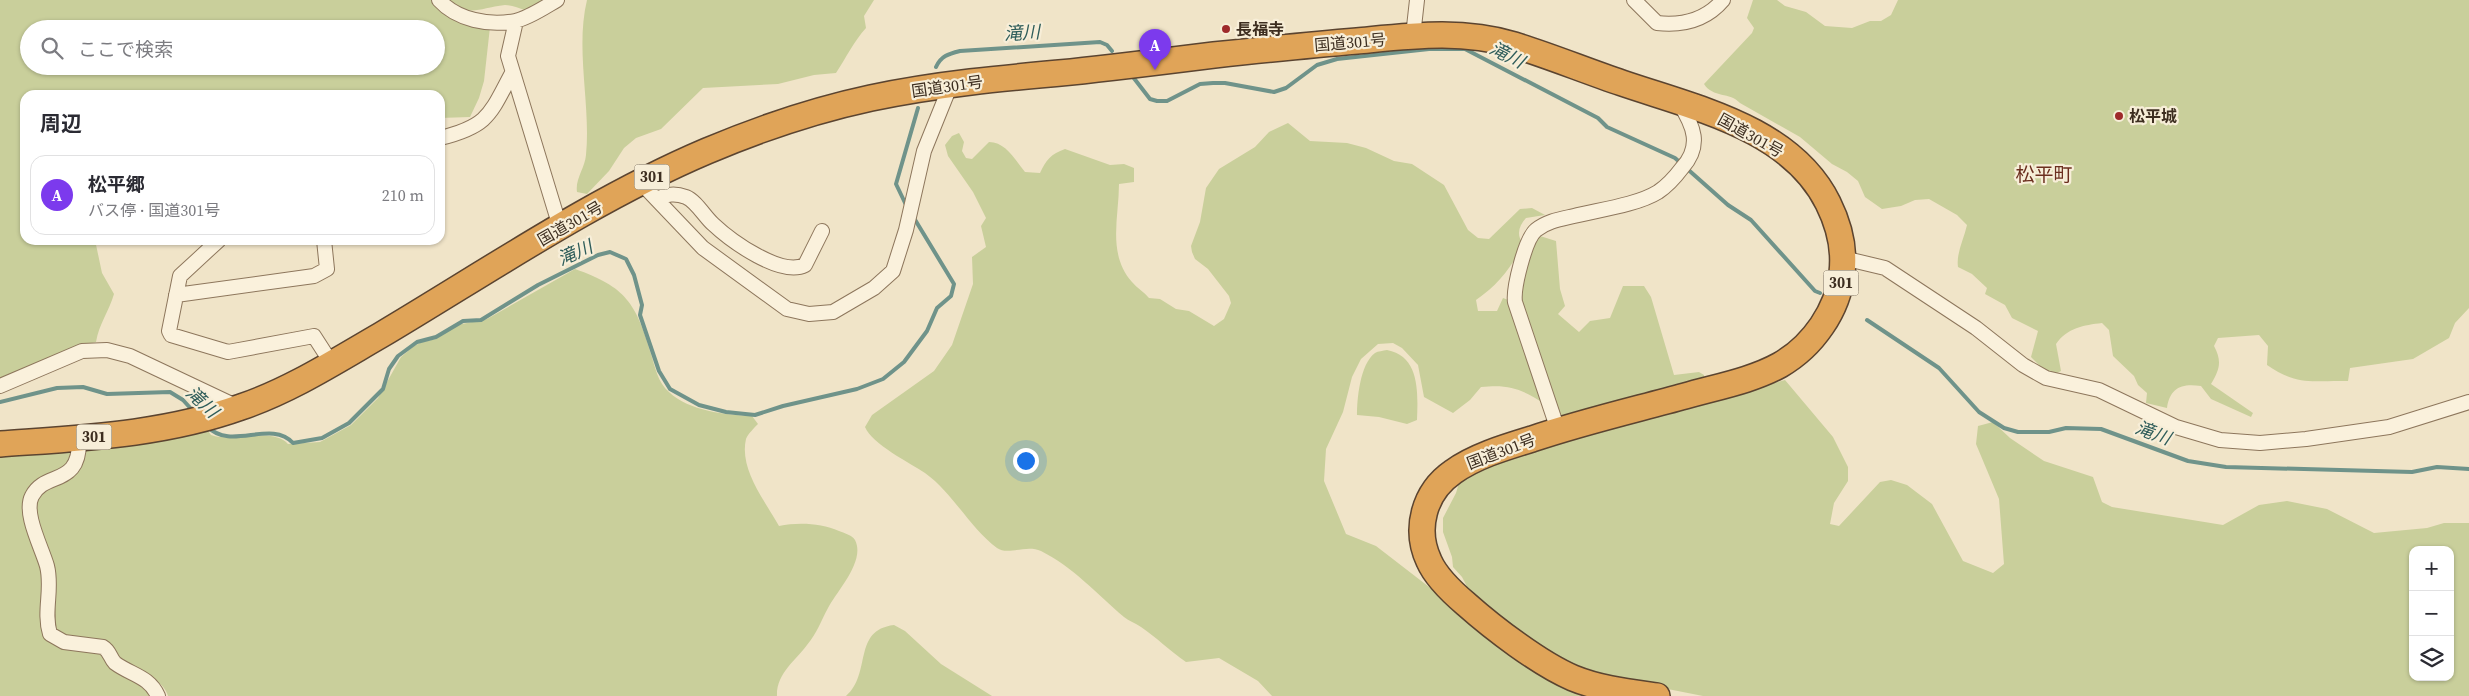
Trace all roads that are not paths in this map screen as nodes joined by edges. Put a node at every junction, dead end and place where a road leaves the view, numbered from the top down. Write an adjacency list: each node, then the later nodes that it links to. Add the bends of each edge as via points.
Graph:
1 (439, 0): 6 (street, via 469,18)
2 (557, 0): 6 (street)
3 (1417, 0): 7 (street)
4 (1634, 0): 5 (street, via 1657,23 1680,24 1704,17)
5 (1723, 0)
6 (516, 21): 8 (street, via 508,56)
7 (1413, 36): 9 (highway, 国道301号 / 301); 10 (highway, 国道301号 / 301, via 1448,34 1490,39)
8 (512, 73): 11 (street, via 484,121); 13 (street)
9 (951, 84): 12 (highway, 国道301号 / 301, via 866,99 716,147); 12 (street, via 924,151 893,271 874,288 833,312 809,314 787,309 703,248)
10 (1678, 101): 17 (highway, 国道301号 / 301, via 1717,115 1769,141 1811,176 1823,192 1836,220); 23 (street, via 1690,121 1694,135 1693,153 1658,192 1546,224 1532,234 1522,255 1514,297)
11 (445, 137)
12 (649, 191): 13 (highway, 国道301号 / 301); 14 (street, via 688,198 714,225 753,253 792,268 805,265)
13 (560, 227): 19 (highway, 国道301号 / 301)
14 (822, 231)
15 (214, 245): 18 (street, via 180,276)
16 (325, 245): 18 (street, via 327,269 314,276)
17 (1843, 258): 21 (street, via 1885,268 2046,378 2099,390 2176,426 2220,440 2269,442 2370,429); 23 (highway, 国道301号 / 301, via 1840,284 1823,324 1808,343 1779,365 1739,381)
18 (176, 295): 19 (street, via 170,335 228,352 314,336)
19 (332, 364): 22 (highway, 国道301号 / 301)
20 (0, 386): 22 (street, via 82,351 107,350 130,356)
21 (2469, 402)
22 (240, 408): 24 (highway, 国道301号 / 301, via 188,423 128,434)
23 (1558, 430): 27 (highway, 国道301号 / 301, via 1508,446 1447,476 1430,496 1422,526 1428,559 1437,574 1467,605 1556,670 1597,686)
24 (79, 438): 25 (highway, 国道301号 / 301); 26 (street, via 80,454 74,466 33,494 30,504 50,580 46,615 50,634 64,642 104,647 115,662 152,684)
25 (0, 444)
26 (158, 696)
27 (1657, 696)

